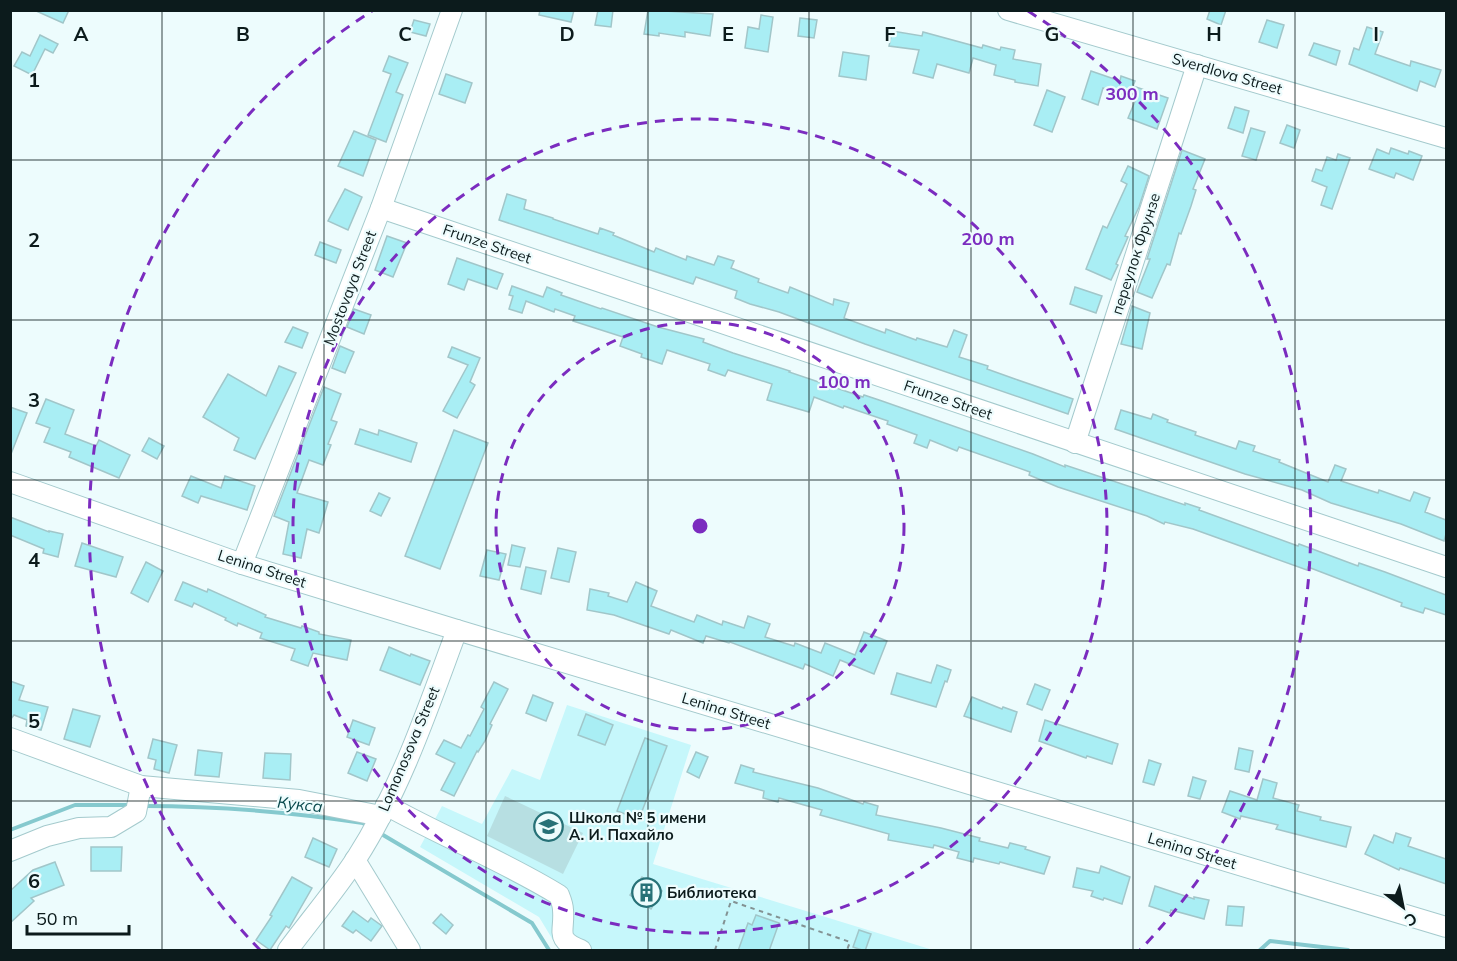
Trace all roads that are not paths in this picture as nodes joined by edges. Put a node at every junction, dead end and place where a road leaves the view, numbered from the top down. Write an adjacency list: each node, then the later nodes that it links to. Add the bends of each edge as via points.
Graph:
1 (452, 10): 5 (street, Mostovaya Street)
2 (1008, 10): 3 (street, Sverdlova Street)
3 (1197, 65): 4 (street, Sverdlova Street); 6 (street, переулок Фрунзе)
4 (1446, 138)
5 (381, 208): 6 (street, Frunze Street); 8 (street, Mostovaya Street)
6 (1075, 443): 9 (street, Frunze Street)
7 (10, 482): 8 (street, Lenina Street)
8 (242, 564): 10 (street, Lenina Street)
9 (1446, 567)
10 (457, 630): 13 (street, Lomonosova Street, via 402,773); 16 (street, Lenina Street)
11 (10, 738): 12 (street)
12 (138, 799): 13 (street, via 299,800); 14 (street, via 111,827 79,828)
13 (378, 820): 15 (street, Lomonosova Street); 19 (street, via 429,830 559,895 564,910 561,932 567,944)
14 (10, 851)
15 (355, 860): 17 (street, Lomonosova Street); 18 (street)
16 (1446, 927)
17 (288, 951)
18 (410, 951)
19 (581, 951)

